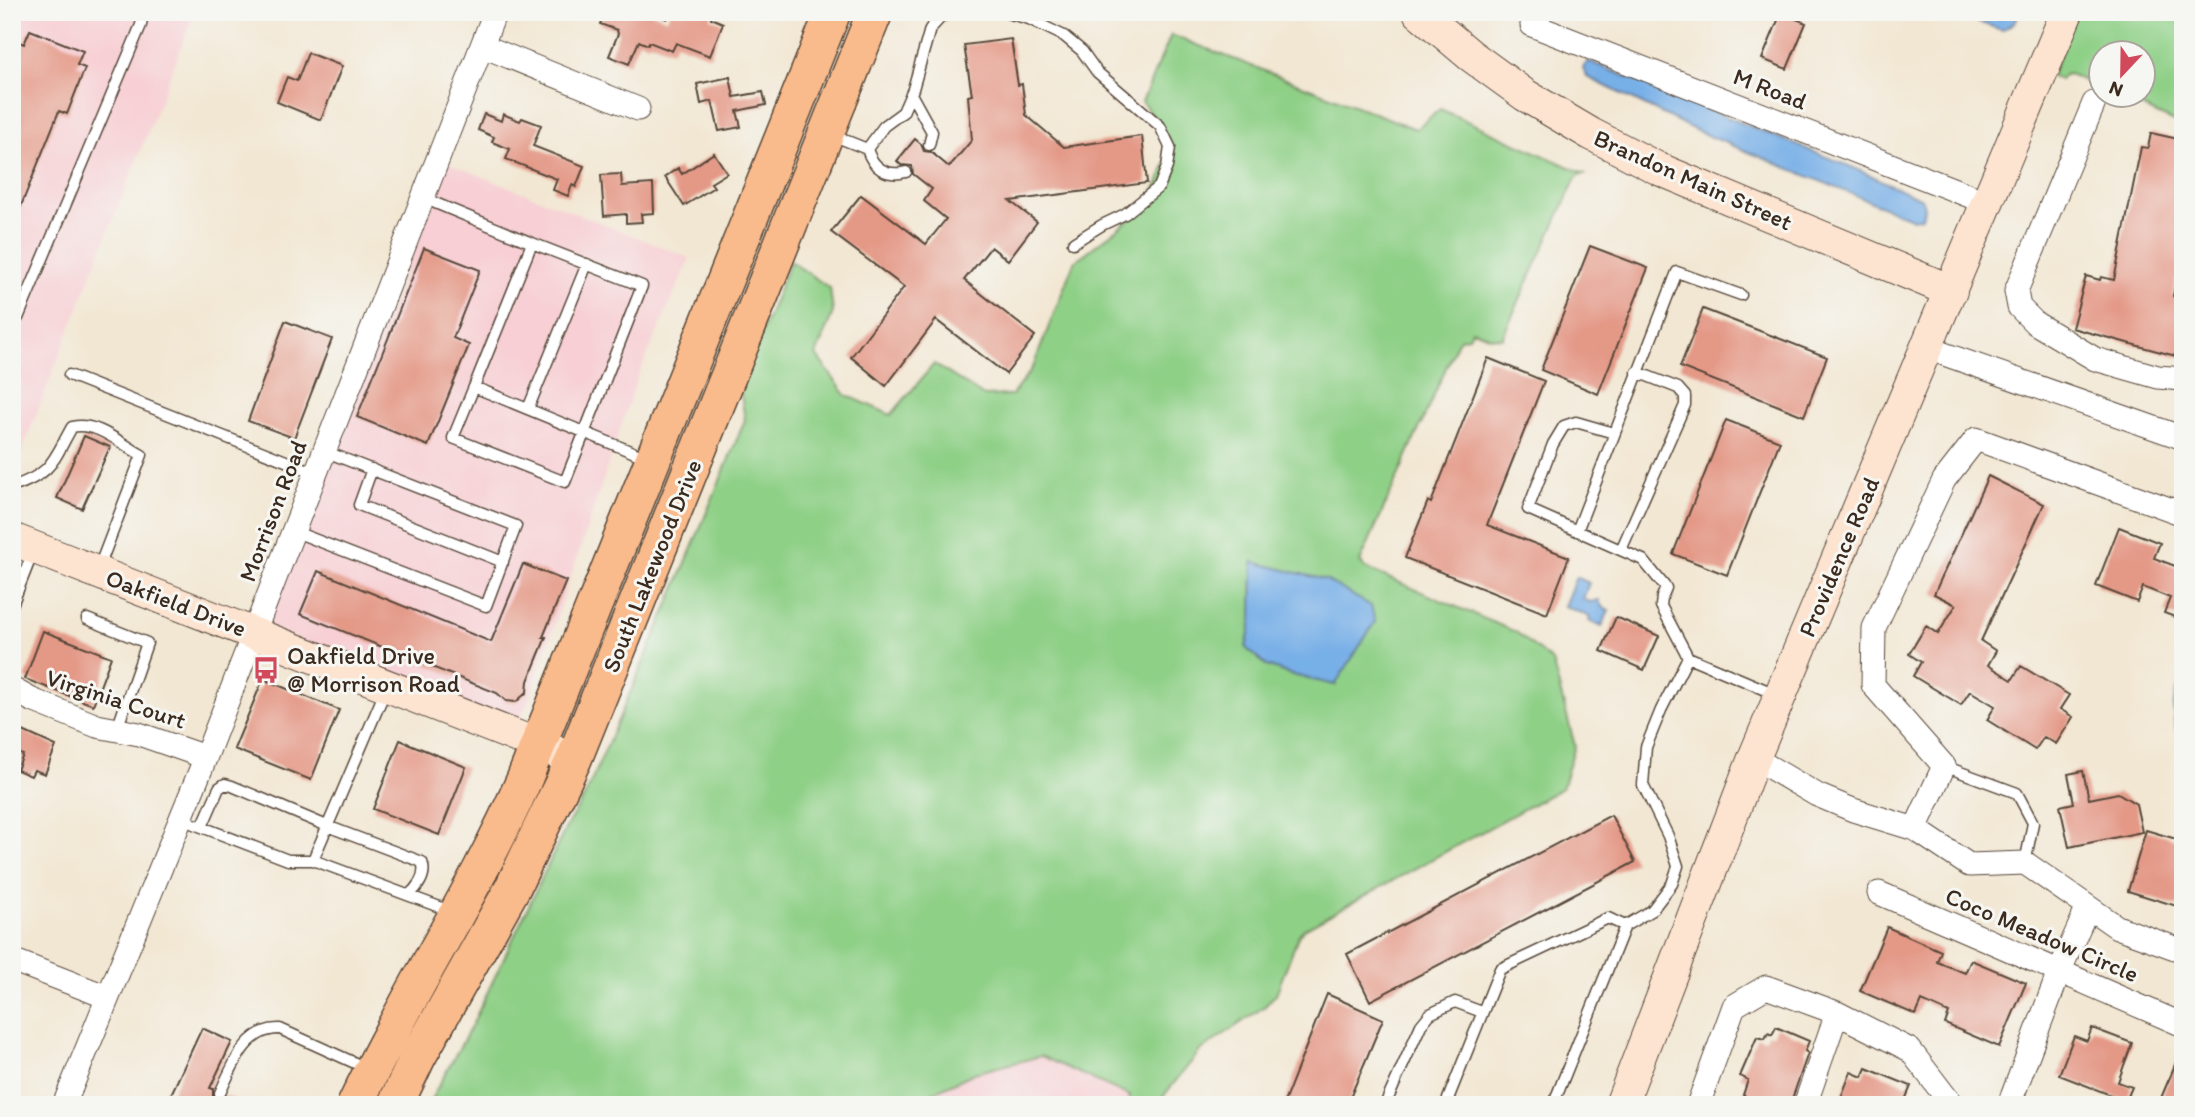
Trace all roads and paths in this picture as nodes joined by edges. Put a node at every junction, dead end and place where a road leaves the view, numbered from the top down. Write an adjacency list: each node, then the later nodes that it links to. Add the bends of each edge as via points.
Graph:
1 (143, 12): 25 (lane, via 18,318)
2 (495, 12): 10 (street, Morrison Road)
3 (833, 12): 36 (main road, South Lakewood Drive)
4 (875, 12): 14 (main road, South Lakewood Drive)
5 (957, 12): 11 (lane, via 942,16 930,29)
6 (1003, 12): 21 (lane, via 1064,36 1083,51 1097,72 1160,126 1170,147 1159,187 1125,214)
7 (1419, 12): 23 (street, Brandon Main Street, via 1470,55 1591,134 1659,169)
8 (2067, 12): 19 (street, Providence Road)
9 (1532, 25): 19 (street, M Road)
10 (483, 47): 13 (street); 18 (street, Morrison Road)
11 (911, 94): 15 (lane, via 932,132); 16 (lane, via 903,112 884,126)
12 (2092, 108): 29 (street, via 2016,291 2019,307 2035,323 2095,359 2158,377)
13 (638, 109)
14 (827, 133): 16 (lane); 58 (main road, South Lakewood Drive)
15 (929, 145)
16 (867, 149): 17 (lane, via 871,162 883,172)
17 (906, 172)
18 (423, 198): 20 (lane); 35 (street, Morrison Road)
19 (1988, 203): 23 (street, Providence Road)
20 (532, 243): 22 (lane); 30 (lane)
21 (1073, 243)
22 (587, 264): 31 (lane); 32 (lane, via 642,286)
23 (1951, 290): 26 (street, Providence Road)
24 (1741, 295): 27 (lane, via 1677,272)
25 (12, 321)
26 (1927, 348): 34 (street); 53 (street, Providence Road)
27 (1637, 372): 33 (lane); 44 (lane, via 1678,388 1685,405)
28 (69, 375): 38 (lane)
29 (2183, 379)
30 (474, 387): 31 (lane); 32 (lane, via 453,438 565,482)
31 (528, 409): 32 (lane)
32 (585, 432): 36 (lane)
33 (1614, 433): 42 (lane); 42 (lane, via 1576,422 1564,426 1528,509)
34 (2183, 438)
35 (324, 451): 37 (lane); 38 (street, Morrison Road)
36 (653, 460): 55 (main road, South Lakewood Drive)
37 (372, 469): 45 (lane, via 516,526); 45 (lane, via 359,505)
38 (316, 473): 41 (street, Morrison Road)
39 (12, 487): 46 (lane, via 47,471 72,427 82,425 107,433 142,454)
40 (2183, 514): 59 (street, via 1976,439 1944,480 1874,628 1873,685)
41 (293, 531): 45 (lane, via 486,606); 49 (street, Morrison Road)
42 (1577, 531): 44 (lane)
43 (23, 543): 46 (street, Oakfield Drive); 47 (lane)
44 (1621, 550): 50 (lane, via 1643,560 1665,588 1661,606)
45 (503, 562)
46 (97, 572): 49 (street, Oakfield Drive)
47 (12, 605)
48 (87, 619): 54 (lane, via 147,643)
49 (253, 633): 51 (street, Oakfield Drive); 56 (street, Morrison Road)
50 (1688, 657): 53 (lane); 69 (lane, via 1646,747 1643,785 1678,866 1672,884 1652,910)
51 (387, 686): 55 (street, Oakfield Drive); 61 (lane)
52 (12, 689): 54 (street, Virginia Court, via 97,726)
53 (1780, 696): 57 (street, Providence Road)
54 (117, 729): 56 (street, Virginia Court)
55 (539, 745): 58 (street, Oakfield Drive); 68 (main road, South Lakewood Drive, via 482,869)
56 (205, 757): 60 (street, Morrison Road)
57 (1754, 758): 62 (street, via 1817,795); 85 (street, Providence Road)
58 (574, 759): 81 (main road, South Lakewood Drive, via 512,889)
59 (1944, 766): 62 (street); 64 (lane, via 2017,793 2033,823)
60 (191, 823): 61 (lane, via 225,784); 63 (lane, via 288,860); 73 (street, Morrison Road)
61 (327, 826): 63 (lane); 66 (lane, via 422,862 422,878)
62 (1915, 830): 64 (street, via 1969,865)
63 (313, 860): 66 (lane)
64 (2025, 863): 67 (street)
65 (1879, 893): 72 (street, Coco Meadow Circle)
66 (409, 895): 68 (lane)
67 (2088, 907): 70 (street, via 2116,926); 72 (street)
68 (456, 913): 77 (main road, South Lakewood Drive)
69 (1625, 926): 74 (lane, via 1608,918 1500,969); 84 (lane)
70 (2183, 951)
71 (12, 960): 73 (street)
72 (2060, 970): 76 (street, Coco Meadow Circle); 89 (street)
73 (107, 997): 79 (street, Morrison Road)
74 (1482, 1012): 82 (lane, via 1455,1002 1430,1014 1415,1036); 83 (lane, via 1448,1099)
75 (1837, 1013): 86 (street, via 1766,987 1734,1006); 87 (street); 88 (street, via 1910,1051)
76 (2183, 1025)
77 (372, 1071): 78 (lane, via 280,1029 267,1029 256,1034 237,1058); 80 (main road, South Lakewood Drive)
78 (220, 1093)
79 (64, 1105)
80 (355, 1105)
81 (395, 1105)
82 (1385, 1105)
83 (1453, 1105)
84 (1553, 1105)
85 (1620, 1105)
86 (1698, 1105)
87 (1805, 1105)
88 (1952, 1105)
89 (2009, 1105)

